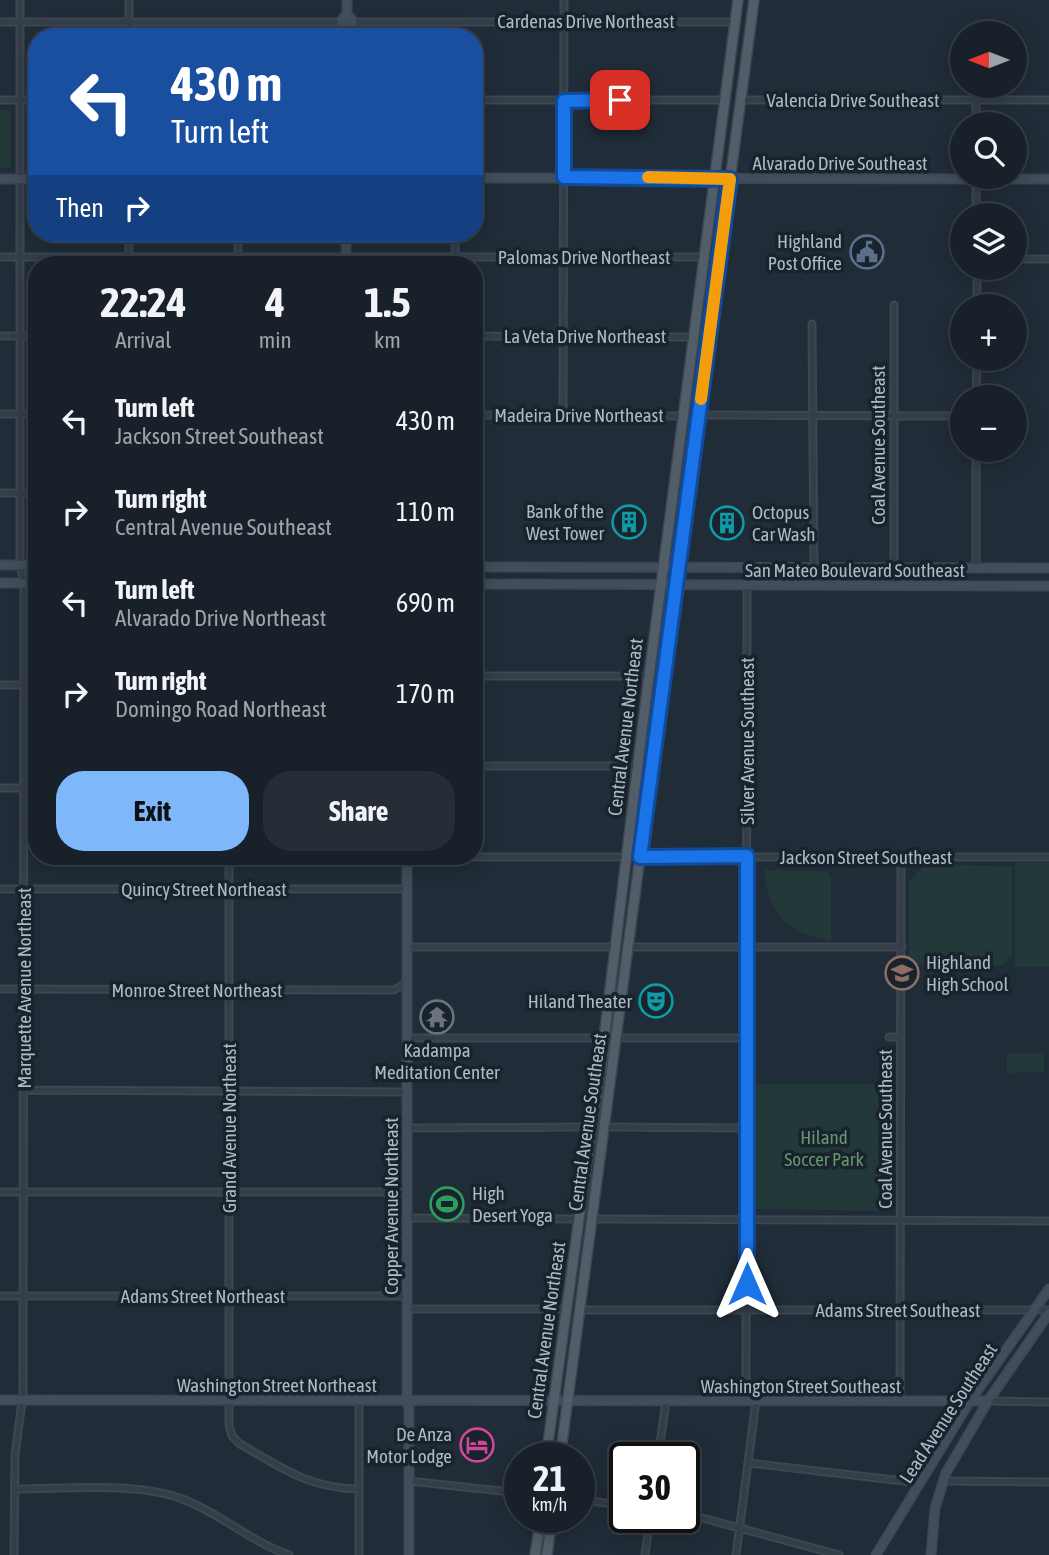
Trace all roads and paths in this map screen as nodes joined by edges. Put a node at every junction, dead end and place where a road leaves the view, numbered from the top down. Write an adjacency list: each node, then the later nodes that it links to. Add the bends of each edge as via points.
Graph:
1 (20, 0): 9 (street, Marquette Avenue Northeast)
2 (129, 0): 10 (street)
3 (347, 0): 12 (street)
4 (564, 0): 7 (street)
5 (738, 0): 11 (main road, Central Avenue Northeast)
6 (754, 0): 19 (main road, Central Avenue Southeast)
7 (564, 21): 11 (street, Cardenas Drive Northeast); 12 (street, Cardenas Drive Northeast); 21 (street)
8 (0, 22): 9 (street, Cardenas Drive Northeast)
9 (20, 22): 10 (street, Cardenas Drive Northeast); 15 (street, Marquette Avenue Northeast)
10 (129, 22): 12 (street, Cardenas Drive Northeast); 13 (street)
11 (736, 22): 18 (main road, Central Avenue Northeast)
12 (347, 25)
13 (129, 28)
14 (0, 100): 15 (street)
15 (20, 100): 16 (street); 29 (street, Marquette Avenue Northeast)
16 (28, 100)
17 (483, 100): 21 (street)
18 (725, 100): 21 (street); 26 (main road, Central Avenue Northeast)
19 (740, 100): 22 (street, Valencia Drive Southeast); 31 (main road, Central Avenue Southeast)
20 (1049, 100): 22 (street, Valencia Drive Southeast)
21 (564, 101): 24 (street)
22 (976, 101): 23 (street)
23 (976, 112)
24 (564, 177): 25 (street, Alvarado Drive Southeast); 26 (street, Alvarado Drive Southeast); 37 (street)
25 (483, 178)
26 (715, 178): 31 (street, Alvarado Drive Southeast); 38 (main road, Central Avenue Northeast)
27 (950, 178): 31 (street, Alvarado Drive Southeast)
28 (0, 179): 29 (street)
29 (20, 179): 30 (street); 35 (street, Marquette Avenue Northeast)
30 (28, 179)
31 (730, 179): 55 (main road, Central Avenue Southeast)
32 (1027, 179): 33 (street, Alvarado Drive Southeast)
33 (1049, 179)
34 (0, 257): 35 (street, Palomas Drive Northeast)
35 (20, 257): 36 (street, Palomas Drive Northeast); 45 (street, Marquette Avenue Northeast)
36 (28, 257)
37 (564, 257): 38 (street, Palomas Drive Northeast); 41 (street, Palomas Drive Northeast); 48 (street)
38 (705, 257): 49 (main road, Central Avenue Northeast)
39 (1027, 259): 40 (street)
40 (1049, 259)
41 (483, 260)
42 (894, 305): 57 (street, Coal Avenue Southeast)
43 (812, 324): 56 (street)
44 (0, 335): 45 (street)
45 (20, 336): 46 (street); 51 (street, Marquette Avenue Northeast)
46 (28, 336)
47 (483, 336): 48 (street, La Veta Drive Northeast)
48 (564, 336): 49 (street, La Veta Drive Northeast); 54 (street)
49 (695, 337): 59 (main road, Central Avenue Northeast)
50 (0, 414): 51 (street)
51 (20, 414): 52 (street); 62 (street, Marquette Avenue Northeast)
52 (28, 414)
53 (483, 415): 54 (street, Madeira Drive Northeast)
54 (563, 415): 59 (street, Madeira Drive Northeast)
55 (699, 415): 56 (street); 69 (main road, Central Avenue Southeast)
56 (813, 415): 57 (street); 72 (street)
57 (894, 415): 58 (street); 70 (street, Coal Avenue Southeast)
58 (950, 415)
59 (684, 416): 68 (main road, Central Avenue Northeast)
60 (976, 462): 73 (street)
61 (0, 493): 62 (street)
62 (20, 493): 63 (street); 65 (street, Marquette Avenue Northeast)
63 (28, 493)
64 (0, 565): 65 (street)
65 (20, 565): 66 (street); 75 (street, Marquette Avenue Northeast)
66 (28, 565)
67 (483, 567): 68 (street, San Mateo Boulevard Southeast)
68 (664, 568): 69 (street, San Mateo Boulevard Southeast); 79 (main road, Central Avenue Northeast)
69 (679, 568): 72 (street, San Mateo Boulevard Southeast); 78 (main road, Central Avenue Southeast)
70 (894, 568): 72 (street, San Mateo Boulevard Southeast); 73 (street, San Mateo Boulevard Southeast); 81 (street, Coal Avenue Southeast)
71 (1049, 568): 73 (street, San Mateo Boulevard Southeast)
72 (814, 569)
73 (976, 569)
74 (0, 583): 75 (street)
75 (24, 583): 76 (street); 86 (street, Marquette Avenue Northeast)
76 (28, 583)
77 (483, 584): 79 (street, San Mateo Boulevard Southeast)
78 (677, 585): 79 (street, San Mateo Boulevard Southeast); 80 (street, San Mateo Boulevard Southeast); 96 (main road, Central Avenue Southeast)
79 (662, 586): 84 (main road, Central Avenue Northeast)
80 (747, 586): 81 (street, San Mateo Boulevard Southeast); 94 (street, Silver Avenue Southeast)
81 (894, 586): 82 (street, San Mateo Boulevard Southeast)
82 (1049, 586)
83 (483, 676): 84 (street)
84 (649, 676): 89 (main road, Central Avenue Northeast)
85 (0, 685): 86 (street)
86 (24, 685): 87 (street); 91 (street, Marquette Avenue Northeast)
87 (28, 685)
88 (483, 766): 89 (street)
89 (637, 766): 95 (main road, Central Avenue Northeast)
90 (0, 788): 91 (street)
91 (24, 788): 92 (street); 102 (street, Marquette Avenue Northeast)
92 (28, 788)
93 (483, 856): 95 (street)
94 (747, 856): 96 (street, Jackson Street Southeast); 97 (street, Jackson Street Southeast); 109 (street, Silver Avenue Southeast)
95 (626, 857): 106 (main road, Central Avenue Northeast)
96 (640, 857): 107 (main road, Central Avenue Southeast)
97 (901, 857): 98 (street, Jackson Street Southeast); 108 (street, Coal Avenue Southeast)
98 (1049, 858)
99 (229, 865): 103 (street, Grand Avenue Northeast)
100 (407, 865): 104 (street, Copper Avenue Northeast)
101 (0, 889): 102 (street, Quincy Street Northeast)
102 (24, 889): 103 (street, Quincy Street Northeast); 112 (street, Marquette Avenue Northeast)
103 (229, 889): 104 (street, Quincy Street Northeast); 114 (street, Grand Avenue Northeast)
104 (407, 889): 105 (street, Copper Avenue Northeast)
105 (407, 947): 106 (street); 110 (street, Copper Avenue Northeast)
106 (615, 947): 119 (main road, Central Avenue Northeast)
107 (629, 947): 109 (street); 120 (main road, Central Avenue Southeast)
108 (902, 947): 109 (street); 117 (street, Coal Avenue Southeast)
109 (747, 948): 121 (street, Silver Avenue Southeast)
110 (407, 982): 113 (street); 115 (street, Copper Avenue Northeast)
111 (0, 989): 112 (street, Monroe Street Northeast)
112 (23, 989): 114 (street, Monroe Street Northeast); 122 (street, Marquette Avenue Northeast)
113 (394, 990): 114 (street, Monroe Street Northeast); 115 (street)
114 (229, 991): 123 (street, Grand Avenue Northeast)
115 (407, 1000): 118 (street, Copper Avenue Northeast)
116 (889, 1037): 117 (street)
117 (900, 1037): 137 (street, Coal Avenue Southeast)
118 (407, 1038): 119 (street); 124 (street, Copper Avenue Northeast)
119 (604, 1038): 120 (street); 125 (main road, Central Avenue Northeast)
120 (617, 1038): 121 (street); 127 (main road, Central Avenue Southeast)
121 (747, 1038): 128 (street, Silver Avenue Southeast)
122 (23, 1090): 123 (street); 131 (street, Marquette Avenue Northeast)
123 (229, 1090): 124 (street); 132 (street, Grand Avenue Northeast)
124 (406, 1092): 126 (street, Copper Avenue Northeast)
125 (592, 1127): 126 (street); 134 (main road, Central Avenue Northeast)
126 (407, 1128): 130 (street, Copper Avenue Northeast)
127 (605, 1128): 128 (street); 135 (main road, Central Avenue Southeast)
128 (747, 1128): 136 (street, Silver Avenue Southeast)
129 (0, 1192): 131 (street)
130 (407, 1192): 132 (street); 133 (street, Copper Avenue Northeast)
131 (24, 1193): 132 (street); 141 (street, Marquette Avenue Northeast)
132 (229, 1193): 142 (street, Grand Avenue Northeast)
133 (407, 1218): 134 (street); 143 (street, Copper Avenue Northeast)
134 (579, 1219): 145 (main road, Central Avenue Northeast)
135 (592, 1219): 136 (street); 146 (main road, Central Avenue Southeast)
136 (747, 1220): 137 (street); 147 (street, Silver Avenue Southeast)
137 (901, 1220): 138 (street); 149 (street, Coal Avenue Southeast)
138 (1049, 1221)
139 (1049, 1289): 148 (street, Lead Avenue Southeast)
140 (0, 1296): 141 (street, Adams Street Northeast)
141 (22, 1296): 142 (street, Adams Street Northeast); 152 (street, Marquette Avenue Northeast)
142 (229, 1296): 143 (street, Adams Street Northeast); 153 (street, Grand Avenue Northeast)
143 (407, 1296): 144 (street, Copper Avenue Northeast)
144 (407, 1309): 145 (street); 155 (street, Copper Avenue Northeast)
145 (567, 1309): 156 (main road, Central Avenue Northeast)
146 (580, 1310): 147 (street, Adams Street Southeast); 157 (main road, Central Avenue Southeast)
147 (746, 1310): 149 (street, Adams Street Southeast); 159 (street, Silver Avenue Southeast)
148 (1034, 1310): 149 (street, Adams Street Southeast); 150 (street, Adams Street Southeast); 162 (street, Lead Avenue Southeast)
149 (901, 1311): 161 (street, Coal Avenue Southeast)
150 (1049, 1311): 163 (street, Lead Avenue Southeast)
151 (0, 1400): 152 (street, Washington Street Northeast)
152 (23, 1400): 153 (street, Washington Street Northeast); 173 (street, Marquette Avenue Northeast)
153 (228, 1400): 154 (street, Washington Street Northeast); 174 (street, Grand Avenue Northeast, via 232,1436 240,1444 317,1485)
154 (359, 1400): 155 (street, Washington Street Northeast); 174 (street)
155 (407, 1401): 156 (street, Washington Street Northeast); 169 (street, Copper Avenue Northeast)
156 (554, 1401): 157 (street, Washington Street Southeast); 165 (main road, Central Avenue Northeast)
157 (568, 1401): 158 (street, Washington Street Southeast); 166 (main road, Central Avenue Southeast)
158 (666, 1401): 159 (street, Washington Street Southeast); 167 (street)
159 (747, 1401): 160 (street, Washington Street Southeast)
160 (756, 1401): 161 (street, Washington Street Southeast); 168 (street)
161 (900, 1401): 162 (street, Washington Street Southeast)
162 (970, 1401): 163 (street, Washington Street Southeast); 172 (street, Lead Avenue Southeast)
163 (988, 1401): 164 (street, Washington Street Southeast); 170 (street)
164 (1049, 1402)
165 (548, 1442)
166 (562, 1442)
167 (660, 1442)
168 (749, 1463): 172 (street); 177 (street)
169 (409, 1481): 175 (street); 184 (street, Copper Avenue Northeast)
170 (943, 1481): 171 (street); 191 (street, via 935,1508)
171 (1049, 1482)
172 (922, 1483): 190 (street, Lead Avenue Southeast)
173 (15, 1489): 181 (street, Marquette Avenue Northeast); 182 (street, via 136,1489 168,1494)
174 (359, 1489): 183 (street)
175 (504, 1491)
176 (700, 1517): 177 (street)
177 (740, 1528): 188 (street); 189 (street)
178 (538, 1533): 185 (main road)
179 (550, 1533): 186 (main road)
180 (648, 1533): 187 (street)
181 (14, 1555)
182 (289, 1555)
183 (359, 1555)
184 (410, 1555)
185 (535, 1555)
186 (547, 1555)
187 (645, 1555)
188 (736, 1555)
189 (839, 1555)
190 (876, 1555)
191 (931, 1555)

